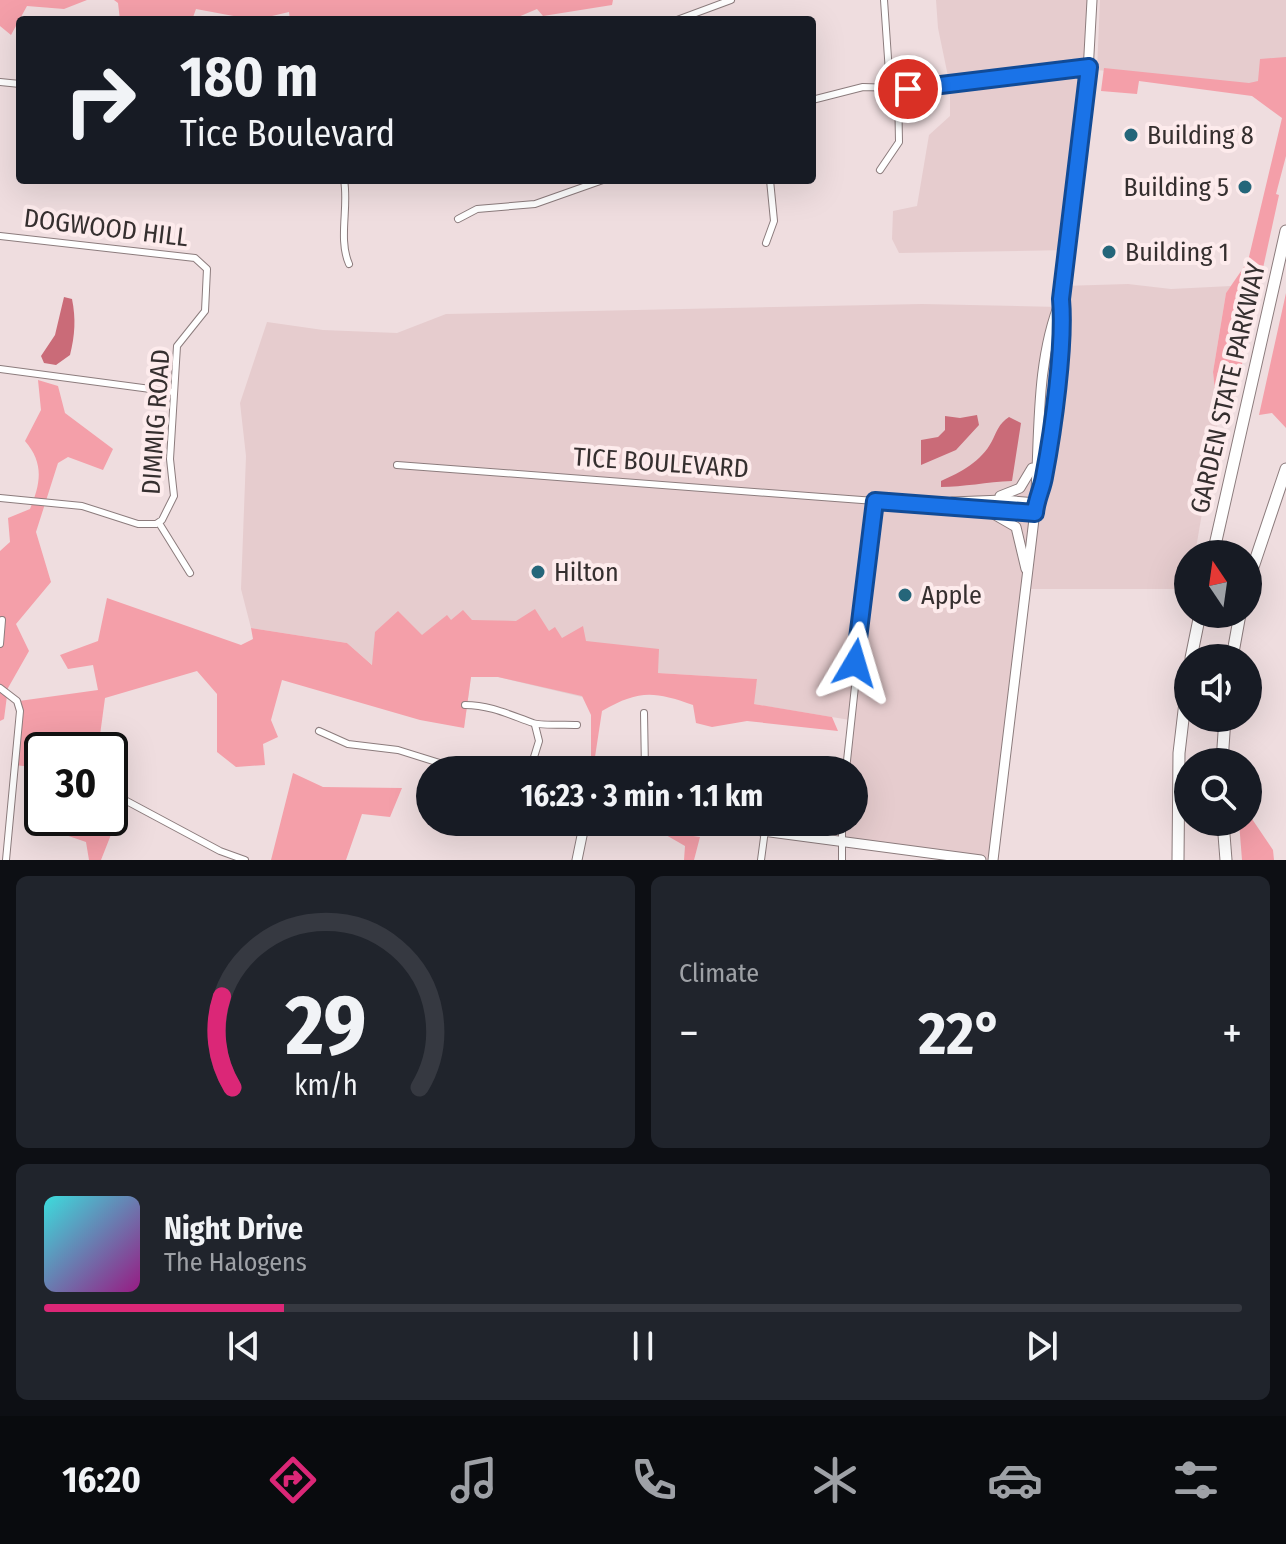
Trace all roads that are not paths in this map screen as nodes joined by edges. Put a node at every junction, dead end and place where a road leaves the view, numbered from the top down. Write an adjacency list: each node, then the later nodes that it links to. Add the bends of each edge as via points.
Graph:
1 (731, 0): 4 (street)
2 (884, 0): 6 (street)
3 (1092, 0): 5 (main road)
4 (688, 16)
5 (1089, 67): 7 (street, via 942,88); 21 (main road)
6 (890, 87): 7 (street); 8 (street, via 848,89)
7 (898, 88): 9 (street, via 899,142)
8 (816, 99)
9 (880, 170)
10 (344, 184): 19 (street, via 344,247)
11 (592, 184): 13 (street, via 535,204 477,209)
12 (770, 184): 16 (street, via 774,221)
13 (458, 219)
14 (1286, 231): 20 (highway, GARDEN STATE PARKWAY)
15 (0, 236): 18 (street, DOGWOOD HILL, via 195,258)
16 (766, 243)
17 (1286, 245): 20 (highway)
18 (205, 264): 23 (street, DIMMIG ROAD, via 207,306 177,346)
19 (349, 264)
20 (1275, 281): 32 (highway, GARDEN STATE PARKWAY)
21 (1061, 299): 24 (main road, via 1050,333); 30 (main road, via 1044,479)
22 (0, 369): 23 (street)
23 (173, 392): 31 (street, DIMMIG ROAD, via 174,496)
24 (1036, 461): 29 (main road, via 1020,488); 30 (main road)
25 (397, 465): 28 (street, TICE BOULEVARD)
26 (1286, 469): 33 (highway)
27 (0, 498): 31 (street, DIMMIG ROAD, via 82,506 138,524)
28 (875, 501): 29 (main road, TICE BOULEVARD); 48 (street)
29 (981, 504): 30 (main road, TICE BOULEVARD); 35 (main road, via 1016,527)
30 (1036, 508): 35 (main road)
31 (159, 523): 34 (street)
32 (1216, 540)
33 (1262, 540)
34 (190, 573)
35 (1027, 578): 63 (main road)
36 (2, 620): 37 (street)
37 (0, 644)
38 (0, 688): 57 (street, via 17,701 20,711)
39 (465, 705): 41 (street, via 482,705)
40 (644, 713): 47 (street)
41 (535, 725): 42 (street); 46 (street, via 539,741)
42 (577, 725)
43 (319, 731): 45 (street, via 348,744)
44 (1182, 732): 64 (highway)
45 (417, 756)
46 (534, 756)
47 (646, 756)
48 (848, 756)
49 (128, 802): 58 (street)
50 (582, 836): 59 (main road)
51 (764, 836): 60 (street)
52 (807, 836): 55 (main road)
53 (842, 836): 55 (street)
54 (1224, 836): 65 (highway)
55 (842, 841): 56 (main road); 61 (street)
56 (957, 858): 62 (main road)
57 (6, 860)
58 (245, 860)
59 (577, 860)
60 (761, 860)
61 (842, 860)
62 (981, 860)
63 (993, 860)
64 (1178, 860)
65 (1226, 860)

